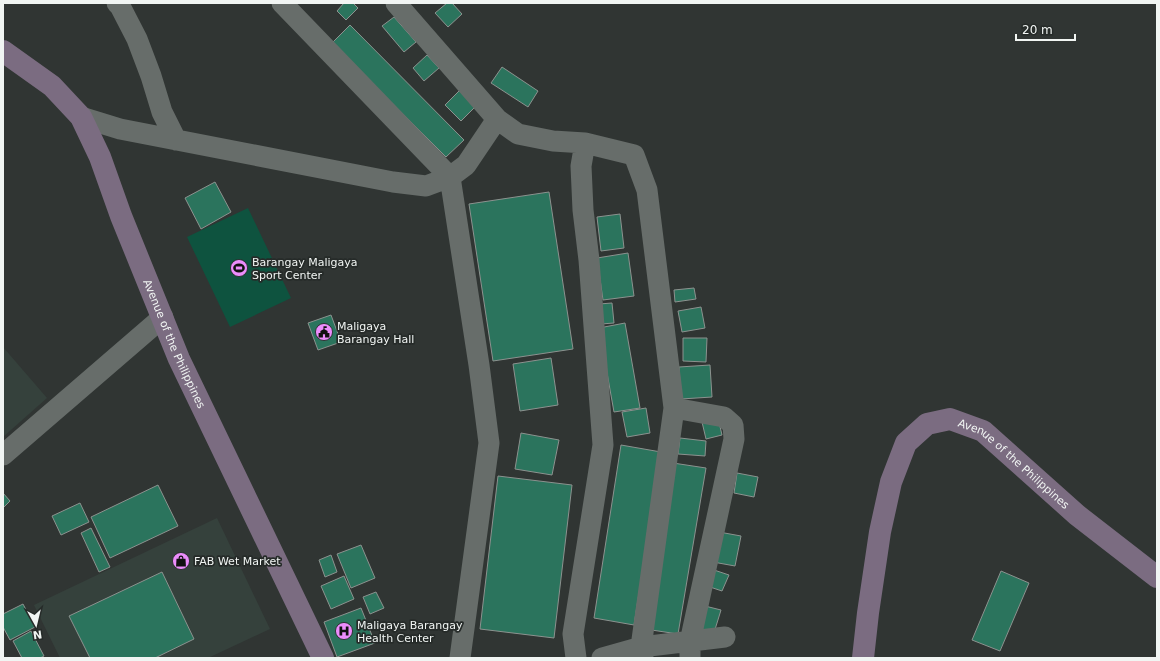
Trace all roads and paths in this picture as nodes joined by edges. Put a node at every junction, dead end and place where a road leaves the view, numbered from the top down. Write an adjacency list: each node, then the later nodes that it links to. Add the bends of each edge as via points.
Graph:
1 (117, 3): 7 (street, via 137,39 152,76 162,112)
2 (282, 3): 9 (street)
3 (396, 3): 6 (street)
4 (3, 51): 5 (main road, Avenue of the Philippines, via 52,86)
5 (81, 117): 7 (street, via 120,129); 10 (main road, Avenue of the Philippines, via 100,157)
6 (497, 119): 8 (street, via 518,134 553,141); 9 (street, via 466,165)
7 (176, 140): 9 (street, via 393,182 426,186)
8 (585, 143): 11 (street, via 634,155 647,190); 19 (street, via 581,166 583,210 603,445 573,634)
9 (450, 177): 18 (street, via 489,443)
10 (163, 318): 12 (street); 17 (main road, Avenue of the Philippines, via 179,359)
11 (674, 408): 15 (street, via 724,417 733,425 734,439); 16 (street)
12 (3, 455)
13 (1157, 577): 21 (main road, Avenue of the Philippines, via 1078,515 983,431 950,419 927,424 906,443 891,482 879,539)
14 (725, 637): 15 (street)
15 (690, 650): 16 (street)
16 (642, 653): 20 (street)
17 (323, 658)
18 (460, 658)
19 (576, 658)
20 (602, 658)
21 (863, 658)

